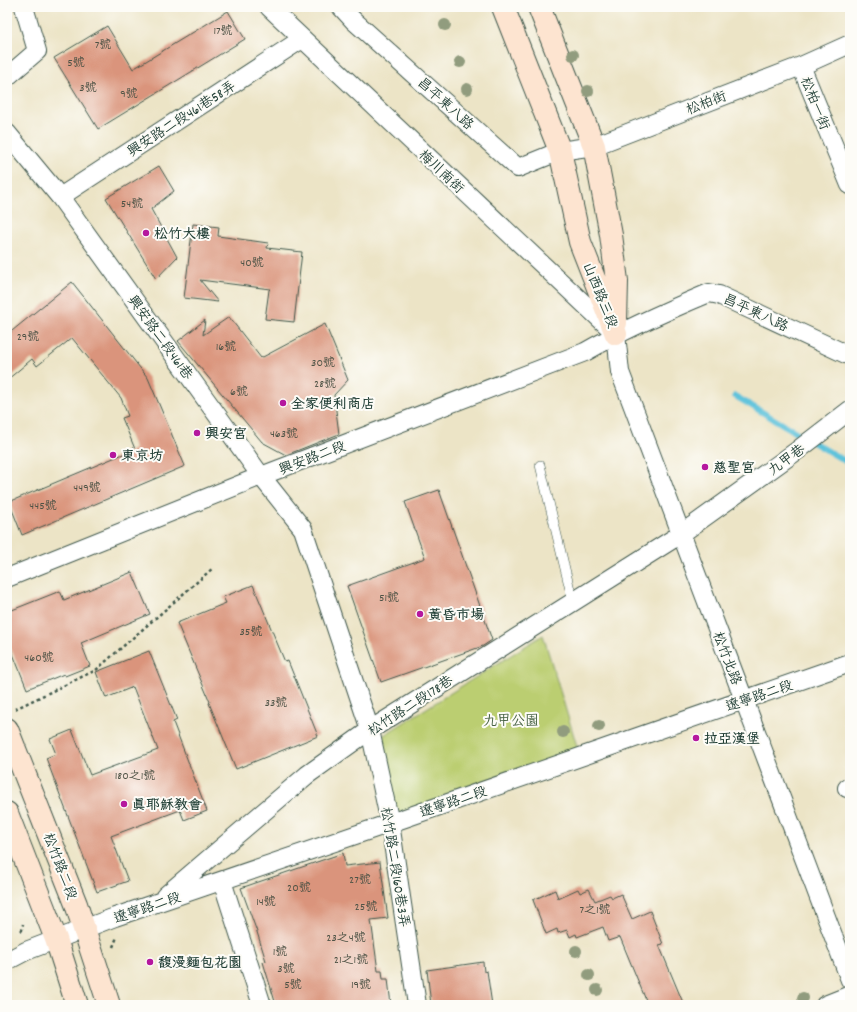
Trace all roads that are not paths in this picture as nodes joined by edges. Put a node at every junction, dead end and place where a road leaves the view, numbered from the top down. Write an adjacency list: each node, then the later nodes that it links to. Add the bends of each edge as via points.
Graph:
1 (24, 7): 9 (street, via 37,51)
2 (269, 7): 6 (street, 梅川南街)
3 (341, 7): 12 (street, 昌平東八路, via 518,168)
4 (503, 7): 12 (street, 山西路三段)
5 (539, 7): 11 (street, 山西路三段)
6 (302, 39): 14 (street, 興安路二段461巷58弄); 15 (street, 梅川南街)
7 (850, 44): 8 (street, 松柏街)
8 (801, 66): 11 (street, 松柏街); 13 (street, 松柏一街)
9 (7, 77)
10 (7, 133): 14 (street, 興安路二段461巷)
11 (594, 146): 12 (street, 松柏街); 15 (street, 山西路三段, via 617,281)
12 (560, 151): 15 (street, 山西路三段, via 580,242)
13 (850, 185)
14 (60, 197): 19 (street, 興安路二段461巷)
15 (616, 334): 16 (street, 昌平東八路, via 709,293); 19 (street, 興安路二段, via 585,352); 20 (street, 松竹北路, via 620,372)
16 (850, 356)
17 (850, 410): 20 (street, 九甲巷)
18 (540, 466): 22 (lane)
19 (261, 476): 21 (street, 興安路二段); 26 (street, 興安路二段461巷, via 303,529)
20 (681, 534): 22 (street, 松竹路二段178巷); 24 (street, 松竹北路)
21 (7, 578)
22 (573, 602): 26 (street, 松竹路二段178巷)
23 (850, 663): 24 (street, 遼寧路二段)
24 (744, 700): 28 (street, 遼寧路二段); 34 (street, 松竹北路)
25 (10, 719): 31 (street, 松竹路二段)
26 (370, 730): 28 (street, 松竹路二段160巷3弄); 30 (street, 松竹路二段178巷, via 307,775)
27 (7, 813): 32 (street)
28 (390, 823): 29 (street, 遼寧路二段); 39 (street, 松竹路二段160巷3弄)
29 (222, 881): 30 (street, 遼寧路二段); 38 (street)
30 (158, 903): 31 (street, 遼寧路二段)
31 (85, 929): 32 (street, 遼寧路二段); 37 (street, 松竹路二段)
32 (56, 940): 33 (street, 遼寧路二段); 36 (street)
33 (7, 961)
34 (850, 980)
35 (850, 995): 40 (street)
36 (77, 1005)
37 (109, 1005)
38 (262, 1005)
39 (417, 1005)
40 (825, 1005)

